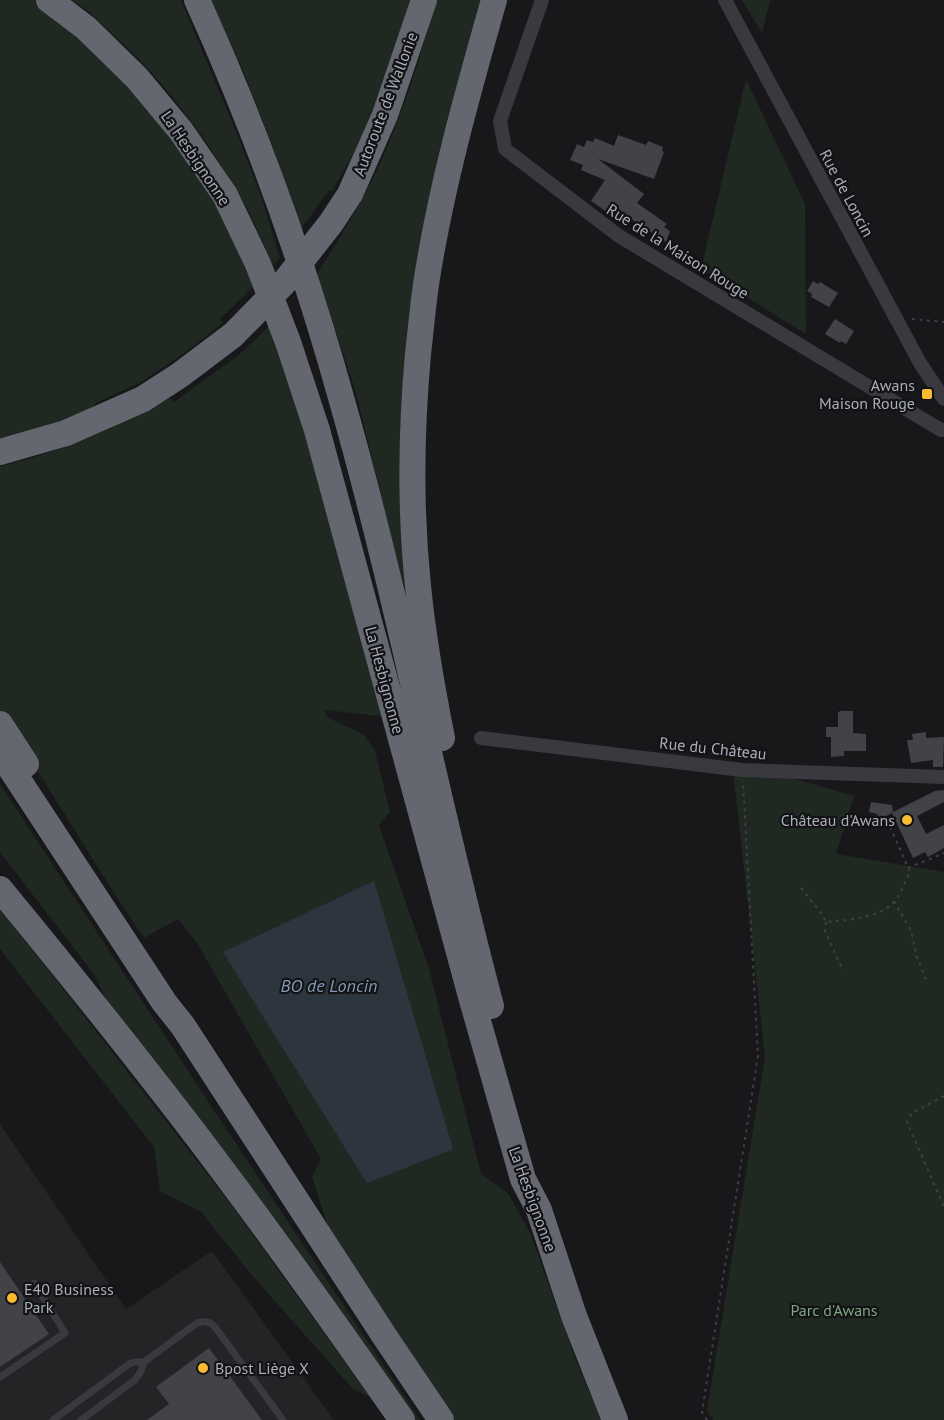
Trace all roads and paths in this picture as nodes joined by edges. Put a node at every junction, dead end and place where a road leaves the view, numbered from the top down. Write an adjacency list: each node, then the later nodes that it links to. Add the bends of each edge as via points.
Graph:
1 (48, 0): 30 (highway, La Hesbignonne, via 86,28 137,78 181,130 225,195 258,264 317,430 475,1011 523,1179)
2 (197, 0): 20 (highway, via 263,157 343,402)
3 (424, 0): 11 (highway, Autoroute de Wallonie, via 385,115 350,194 283,284 233,335 143,399 66,434)
4 (494, 0): 20 (highway, via 442,196 426,279 414,399 412,464 418,587 464,848)
5 (542, 0): 10 (street, Rue de la Maison Rouge, via 500,121 505,149 618,236)
6 (725, 0): 7 (street, Rue de Loncin)
7 (897, 320): 8 (path); 9 (street, Rue de Loncin)
8 (944, 321)
9 (944, 399)
10 (944, 430)
11 (0, 452)
12 (0, 724): 27 (highway, via 175,998)
13 (481, 738): 15 (street, Rue du Château)
14 (0, 752): 27 (highway)
15 (742, 770): 16 (street, Rue du Château); 40 (path, via 758,1056 702,1412)
16 (944, 777)
17 (888, 822): 19 (path)
18 (944, 854): 19 (path)
19 (908, 868): 23 (path, via 910,872)
20 (458, 873): 30 (highway, via 536,1173)
21 (801, 888): 24 (path)
22 (0, 889): 37 (highway, via 206,1149)
23 (894, 902): 24 (path, via 860,918); 26 (path, via 911,931)
24 (826, 922): 25 (path, via 825,931)
25 (843, 970)
26 (926, 980)
27 (183, 1026): 38 (highway)
28 (944, 1096): 29 (path, via 912,1113 907,1122)
29 (944, 1207)
30 (539, 1210): 39 (highway, La Hesbignonne, via 574,1316)
31 (34, 1283): 33 (lane, via 65,1333)
32 (144, 1362): 34 (lane, via 129,1365); 35 (lane, via 135,1380); 36 (lane, via 197,1323 210,1323)
33 (0, 1377)
34 (53, 1420)
35 (81, 1420)
36 (283, 1420)
37 (402, 1420)
38 (441, 1420)
39 (615, 1420)
40 (707, 1420)

